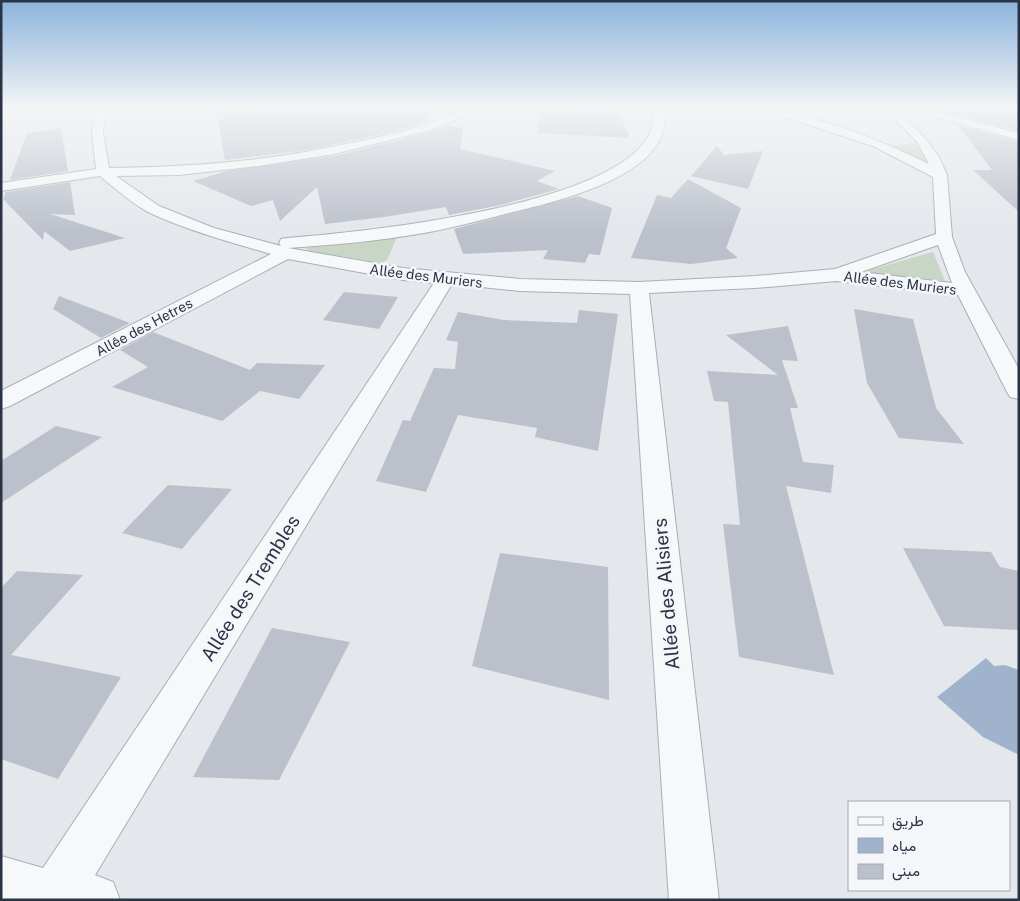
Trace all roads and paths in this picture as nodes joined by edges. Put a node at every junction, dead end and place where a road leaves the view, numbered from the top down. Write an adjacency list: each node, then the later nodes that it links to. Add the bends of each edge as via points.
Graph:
1 (99, 149): 7 (street)
2 (337, 149): 6 (street)
3 (644, 149): 11 (street, via 633,162 606,176 530,204)
4 (888, 149): 8 (street)
5 (927, 149): 8 (street)
6 (179, 171): 7 (street); 10 (street)
7 (103, 172): 9 (street); 10 (street, Allée des Muriers)
8 (940, 176): 12 (street)
9 (1, 187)
10 (129, 193): 13 (street, Allée des Muriers, via 174,218)
11 (414, 230): 13 (street); 15 (street, via 401,242)
12 (944, 236): 16 (street, Allée des Muriers); 19 (street)
13 (259, 245): 14 (street, Allée des Muriers)
14 (286, 253): 15 (street, Allée des Muriers); 21 (street, Allêe des Hetres)
15 (399, 260): 17 (street, Allée des Muriers)
16 (836, 275): 18 (street, Allée des Muriers); 19 (street, Allée des Muriers)
17 (445, 280): 18 (street, Allée des Muriers); 23 (street, Allée des Trembles)
18 (639, 288): 24 (street, Allée des Alisiers)
19 (964, 290): 20 (street)
20 (1019, 392)
21 (1, 402)
22 (1, 881): 23 (street)
23 (75, 898)
24 (694, 900)

